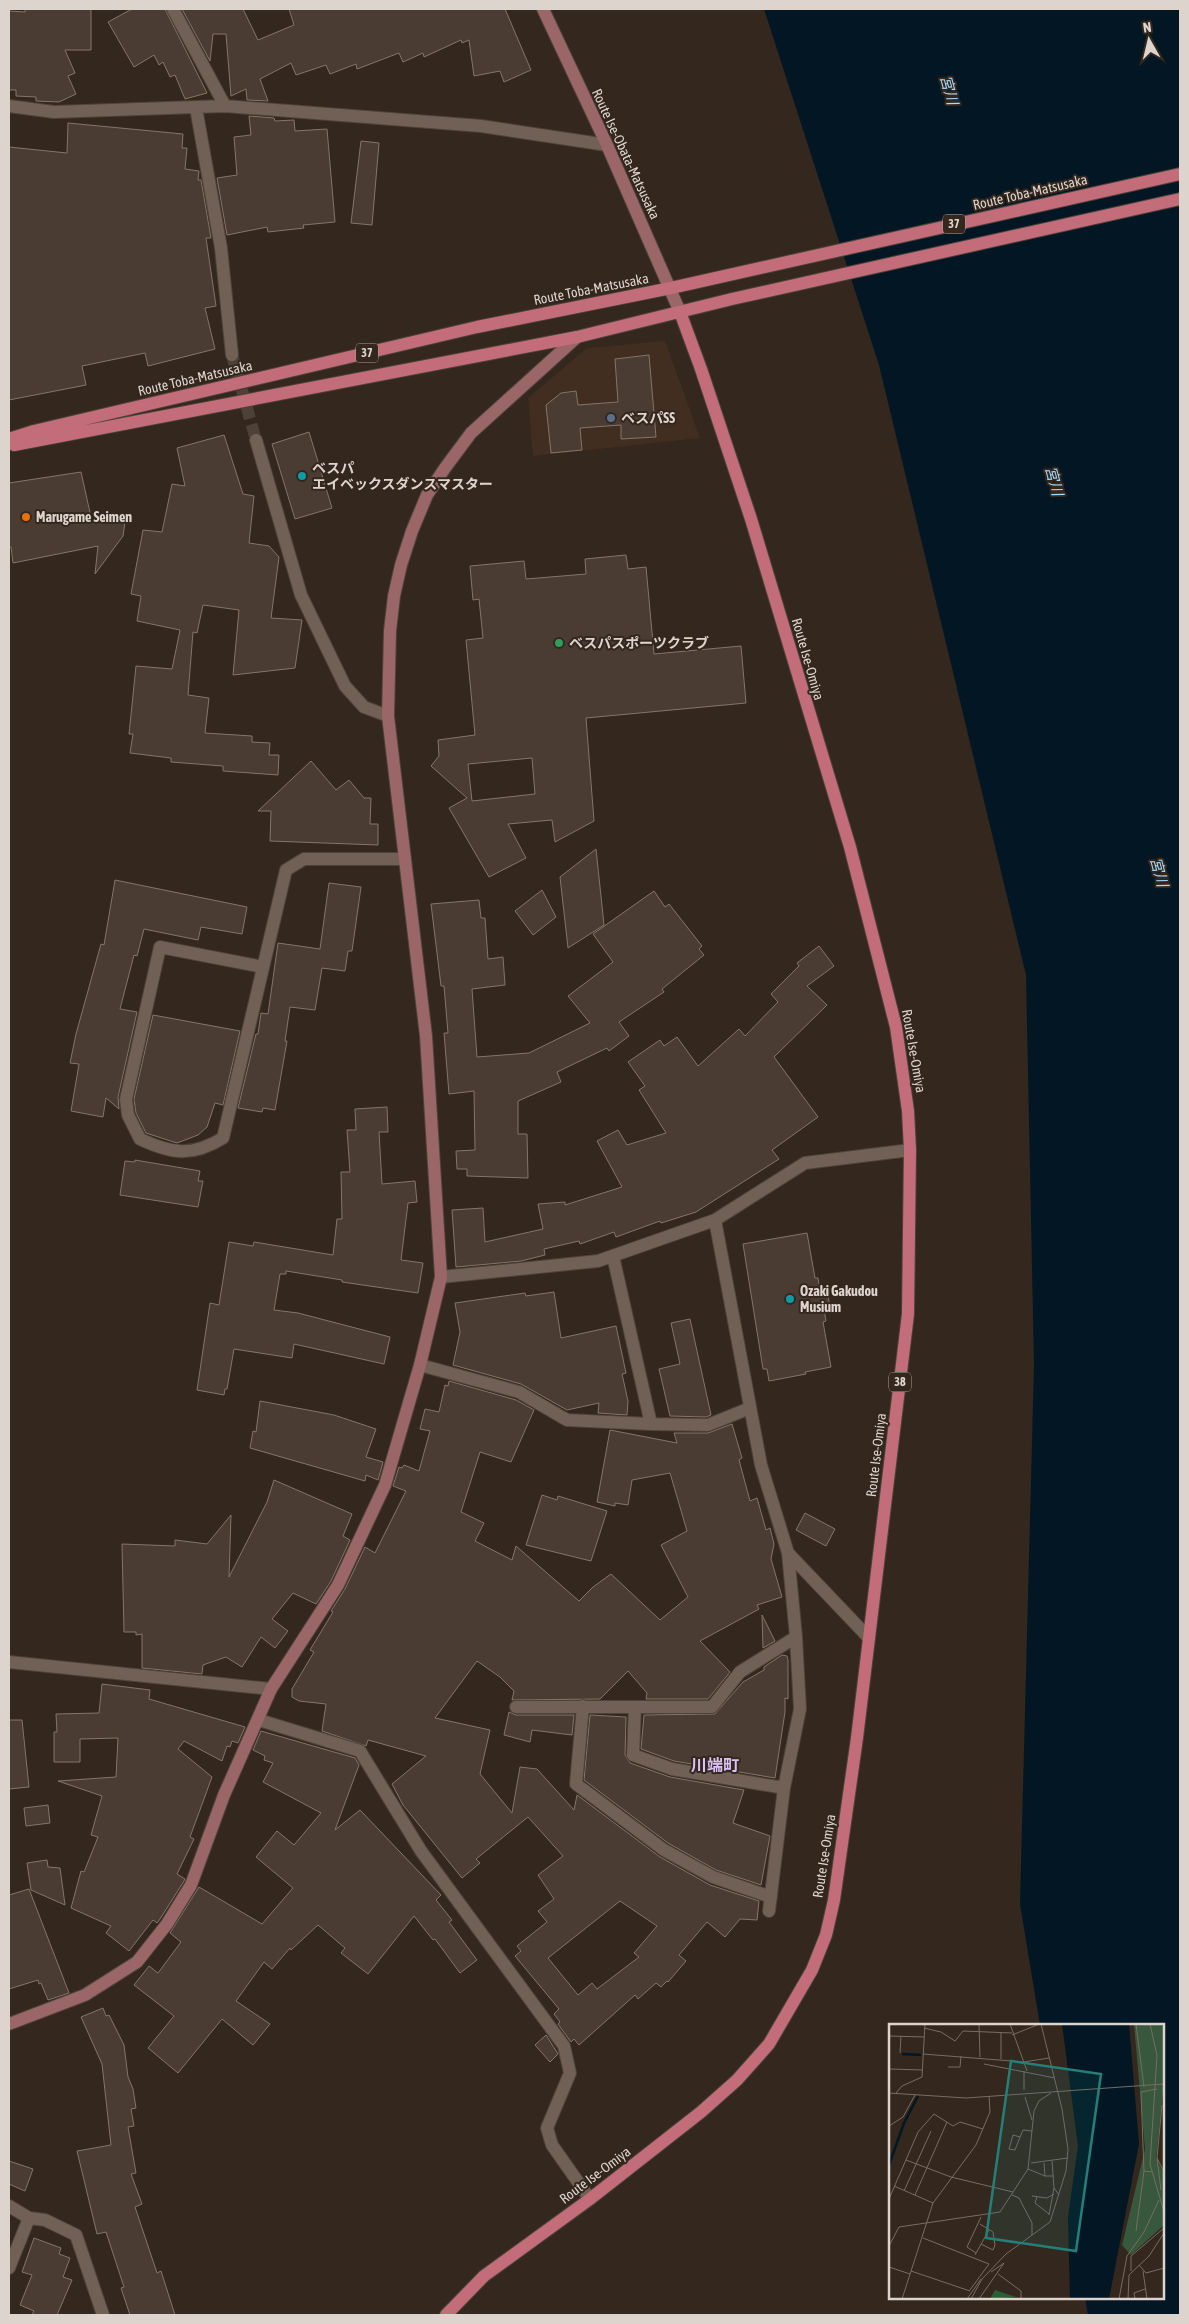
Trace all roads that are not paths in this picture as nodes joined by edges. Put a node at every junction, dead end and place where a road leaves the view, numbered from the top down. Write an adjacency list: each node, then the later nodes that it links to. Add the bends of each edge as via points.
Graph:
1 (173, 9): 4 (street)
2 (543, 9): 6 (street, Route Ise-Obata-Matsusaka)
3 (9, 106): 5 (street, via 54,112)
4 (225, 106): 5 (street); 6 (street, via 481,126)
5 (196, 108): 12 (street, via 221,248)
6 (607, 145): 9 (street, Route Ise-Obata-Matsusaka)
7 (1180, 174): 9 (main road, Route Toba-Matsusaka / 37)
8 (1180, 199): 10 (main road, 37)
9 (671, 288): 10 (street, Route Ise-Obata-Matsusaka); 13 (main road, Route Toba-Matsusaka / 37, via 476,327)
10 (680, 312): 11 (main road, 37); 19 (main road, Route Ise-Omiya / 38, via 702,368 751,520 850,847 896,1027)
11 (577, 337): 15 (main road, 37); 16 (street, via 472,432 427,495 401,565 394,596)
12 (232, 355)
13 (9, 439)
14 (256, 440): 16 (street, via 301,595 345,686 364,707)
15 (9, 446)
16 (388, 716): 17 (street)
17 (405, 859): 18 (street, via 304,859 286,870); 22 (street, via 426,1036)
18 (263, 967): 18 (street, via 223,1138 209,1146 184,1152 166,1150 140,1139 128,1114 126,1099 160,947)
19 (910, 1150): 20 (street, via 805,1163); 28 (main road, Route Ise-Omiya / 38, via 908,1314)
20 (714, 1220): 21 (street); 24 (street)
21 (613, 1256): 22 (street, via 598,1261); 25 (street)
22 (441, 1277): 23 (street)
23 (420, 1365): 25 (street, via 519,1392 568,1420); 30 (street, via 385,1484 338,1585)
24 (750, 1408): 25 (street, via 708,1425); 26 (street, via 761,1465)
25 (651, 1424)
26 (788, 1553): 27 (street); 28 (street)
27 (796, 1637): 33 (street, via 740,1672 712,1707); 35 (street, via 800,1709)
28 (869, 1638): 39 (main road, Route Ise-Omiya / 38, via 834,1900 826,1934 812,1970 769,2044 738,2080)
29 (9, 1662): 30 (street)
30 (271, 1689): 34 (street)
31 (583, 1706): 32 (street); 33 (street); 36 (street, via 576,1784 664,1850 713,1877)
32 (516, 1707)
33 (635, 1707): 35 (street, via 633,1755 672,1769)
34 (259, 1720): 38 (street, via 224,1795 191,1885 137,1962 85,1995); 39 (street, via 360,1751 421,1851 564,2046 570,2073 547,2128 552,2145)
35 (784, 1788): 36 (street)
36 (771, 1896): 37 (street)
37 (769, 1911)
38 (9, 2024)
39 (590, 2199): 44 (main road, Route Ise-Omiya / 38, via 484,2276)
40 (9, 2206): 41 (street)
41 (29, 2218): 42 (street); 43 (street, via 45,2220 76,2235)
42 (9, 2268)
43 (103, 2315)
44 (446, 2315)

